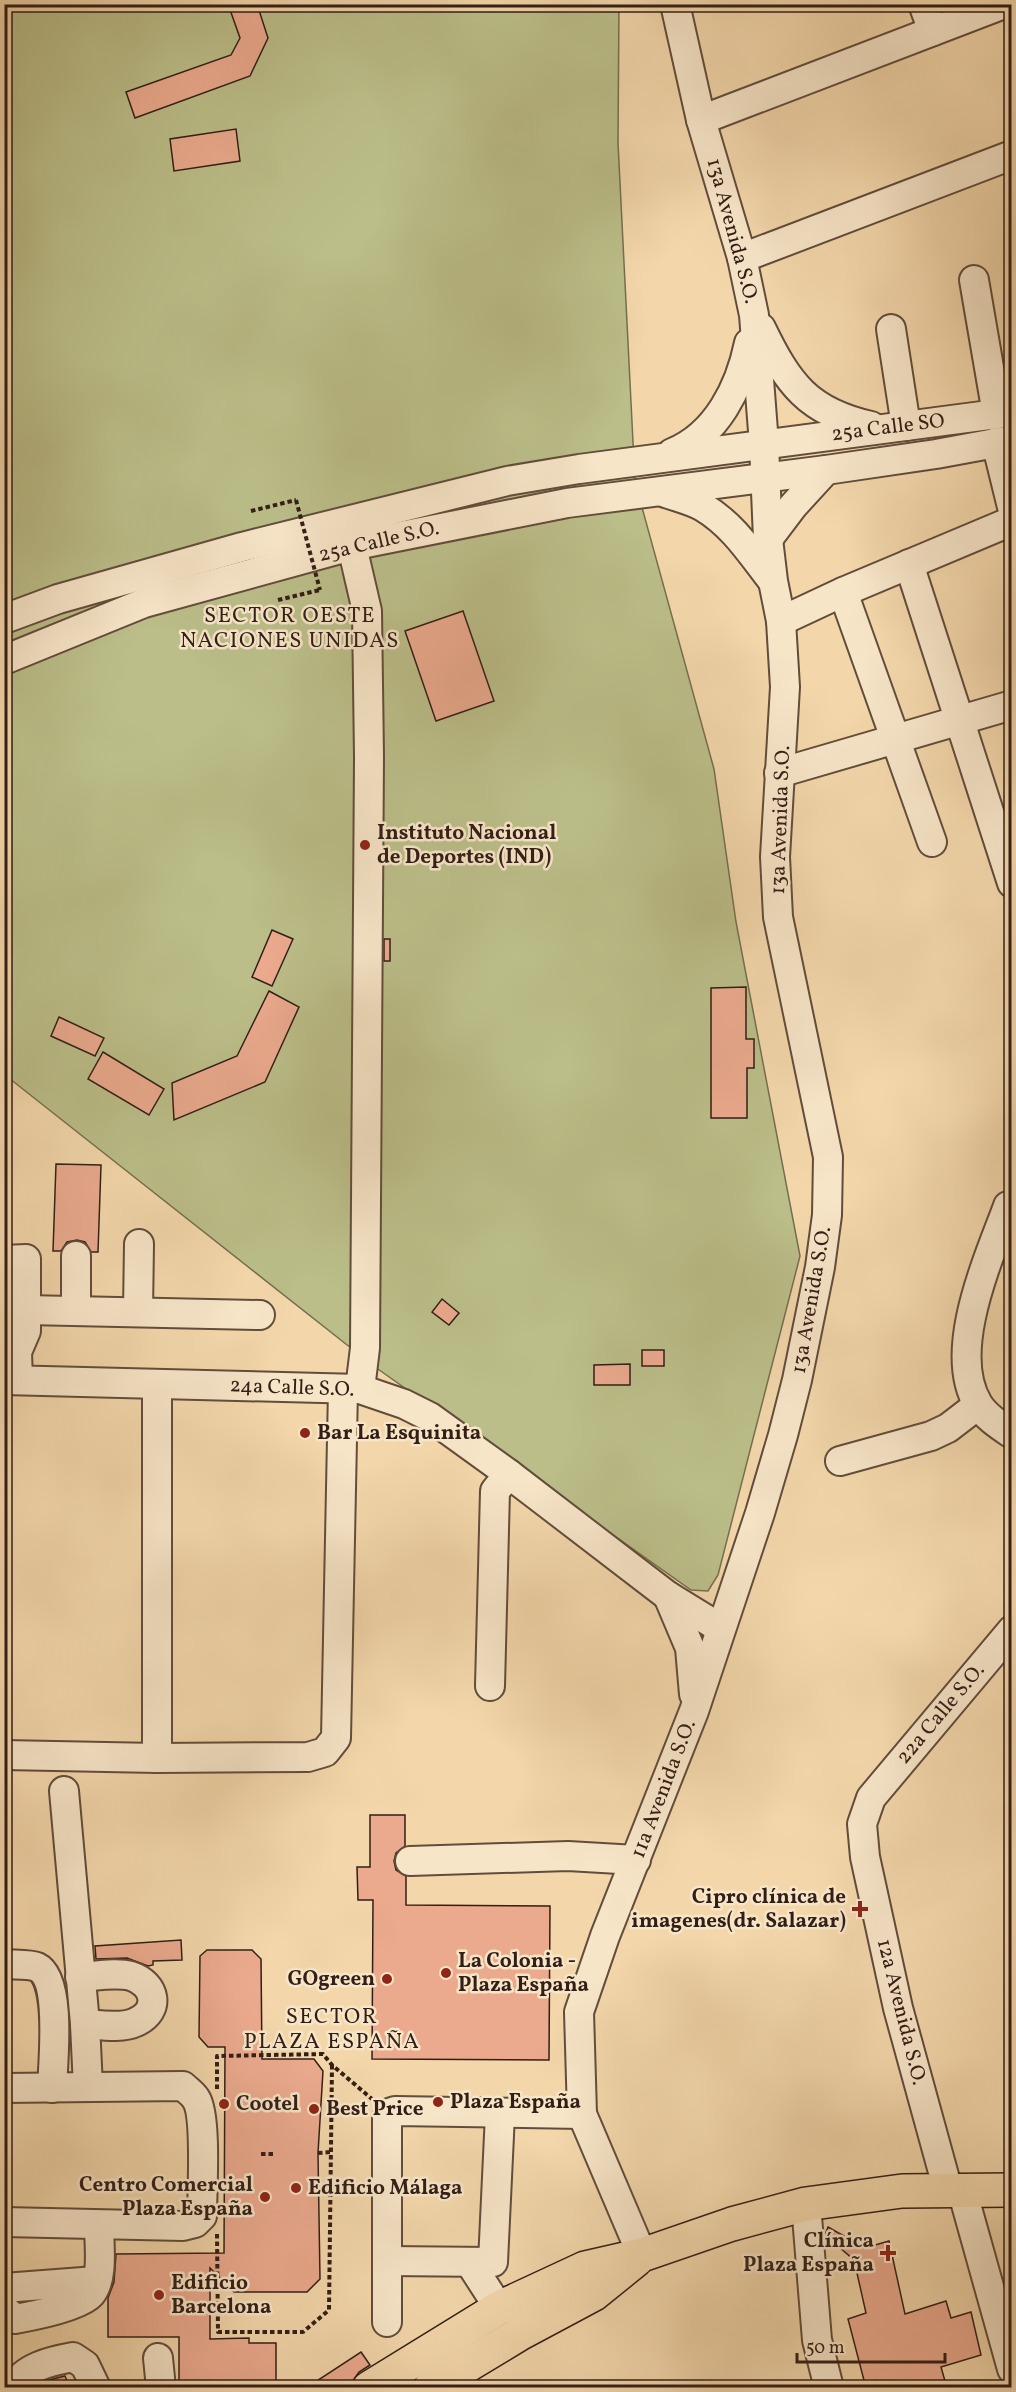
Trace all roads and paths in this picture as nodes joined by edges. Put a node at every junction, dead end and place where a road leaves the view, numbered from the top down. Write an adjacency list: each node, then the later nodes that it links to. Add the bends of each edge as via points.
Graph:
1 (675, 4): 5 (street, 13a Avenida S.O.)
2 (923, 4): 4 (street)
3 (1004, 4): 4 (street)
4 (933, 31): 5 (street)
5 (701, 120): 7 (street, 13a Avenida S.O.)
6 (1011, 155): 7 (street)
7 (742, 258): 9 (street, 13a Avenida S.O.)
8 (974, 280): 12 (street)
9 (754, 315): 11 (street, via 787,377 801,392 834,415); 13 (street, 13a Avenida S.O.); 14 (street, via 744,368 726,404 693,442)
10 (891, 329): 11 (street)
11 (894, 427): 12 (street, 25a Calle SO); 13 (street, 25a Calle SO)
12 (1004, 427): 15 (street, 25a Calle SO, via 936,454); 18 (street)
13 (764, 444): 14 (street, 25a Calle S.O.); 16 (street, 13a Avenida S.O.)
14 (658, 459): 21 (street, 25a Calle S.O., via 507,481)
15 (826, 470): 16 (street, 25a Calle SO); 22 (street)
16 (766, 477): 17 (street, 25a Calle S.O.); 22 (street, 13a Avenida S.O.)
17 (658, 491): 21 (street, 25a Calle S.O.); 25 (street, via 701,506 724,522)
18 (1011, 507)
19 (251, 511): 27 (path, bridge, via 296,500 320,590)
20 (1011, 521): 23 (street)
21 (349, 533): 24 (street, 25a Calle S.O.); 28 (street, 25a Calle S.O.); 48 (street, via 367,611 369,758 365,1347)
22 (768, 539): 25 (street, 13a Avenida S.O.)
23 (909, 564): 26 (street); 33 (street)
24 (136, 576): 28 (street); 29 (street, 25a Calle S.O.)
25 (773, 581): 30 (street, 13a Avenida S.O.)
26 (843, 592): 30 (street); 34 (street)
27 (278, 600)
28 (144, 603): 31 (street, 25a Calle S.O.)
29 (4, 619)
30 (781, 621): 35 (street, 13a Avenida S.O., via 785,687)
31 (4, 660)
32 (1011, 705): 33 (street)
33 (960, 721): 34 (street); 37 (street)
34 (895, 739): 35 (street); 36 (street)
35 (779, 773): 54 (street, 13a Avenida S.O., via 775,857 778,917 828,1157 827,1215 792,1402 760,1513)
36 (932, 842)
37 (1011, 883)
38 (1008, 1206): 49 (street, via 972,1314 967,1378)
39 (139, 1244): 44 (street)
40 (76, 1256): 43 (street)
41 (4, 1260): 42 (street, via 26,1259)
42 (26, 1310): 43 (street); 46 (street, via 26,1331)
43 (76, 1311): 44 (street)
44 (138, 1312): 45 (street)
45 (260, 1315)
46 (11, 1366): 47 (street, 24a Calle S.O.)
47 (157, 1384): 48 (street, 24a Calle S.O.); 59 (street)
48 (351, 1389): 52 (street, 24a Calle S.O., via 404,1404 430,1417); 59 (street, via 336,1738 326,1752 308,1757)
49 (978, 1405): 50 (street); 51 (street, via 931,1436)
50 (1011, 1434)
51 (840, 1461)
52 (509, 1474): 53 (street, 24a Calle S.O.); 56 (street, via 495,1491)
53 (668, 1596): 54 (street, 24a Calle S.O.); 57 (street, via 690,1648)
54 (720, 1628): 57 (street, 11a Avenida S.O.)
55 (1011, 1630): 61 (street, 22a Calle S.O.)
56 (490, 1686)
57 (694, 1711): 62 (street, 11a Avenida S.O.)
58 (4, 1755): 59 (street)
59 (158, 1758)
60 (64, 1791): 65 (street)
61 (871, 1798): 79 (street, 12a Avenida S.O., via 862,1824 865,1857 898,2008)
62 (636, 1860): 63 (street, via 568,1856); 74 (street, 11a Avenida S.O., via 579,2012)
63 (410, 1861)
64 (4, 1964): 70 (street, via 37,1967 47,1977 52,1996)
65 (80, 1977): 66 (street); 66 (street, via 128,1975 148,1986 153,1995 153,2007 134,2023)
66 (85, 2024): 68 (street)
67 (332, 2065): 71 (path, via 323,2054 217,2056); 72 (path); 75 (path)
68 (88, 2087): 70 (street); 83 (street, via 183,2086 197,2100 201,2111 202,2216 183,2226)
69 (4, 2088): 70 (street)
70 (52, 2088)
71 (217, 2094)
72 (389, 2113): 73 (street); 86 (street)
73 (501, 2114): 74 (street); 87 (street, via 493,2262)
74 (582, 2114): 85 (street, 11a Avenida S.O.)
75 (331, 2152): 76 (path); 84 (path, via 329,2310 303,2332 218,2332)
76 (318, 2153)
77 (261, 2154): 78 (path)
78 (274, 2154)
79 (955, 2190): 80 (main road); 81 (main road, via 902,2190); 94 (street, 12a Avenida S.O.)
80 (1011, 2190)
81 (806, 2204): 85 (main road); 101 (street, via 817,2340)
82 (4, 2222): 83 (street)
83 (99, 2225): 88 (street)
84 (217, 2226)
85 (642, 2255): 90 (main road, via 585,2268); 100 (main road, via 594,2294 521,2332)
86 (387, 2261): 87 (street); 92 (street)
87 (470, 2263): 90 (street)
88 (96, 2281): 89 (street); 91 (street, via 92,2293 84,2300 40,2315 15,2319)
89 (4, 2288)
90 (499, 2308): 99 (main road)
91 (4, 2309)
92 (387, 2322)
93 (158, 2358): 98 (street)
94 (1011, 2368)
95 (4, 2372): 96 (street)
96 (11, 2388): 97 (street, via 19,2376 54,2360 74,2357 85,2365)
97 (96, 2388)
98 (160, 2388)
99 (369, 2388)
100 (430, 2388)
101 (829, 2388)

